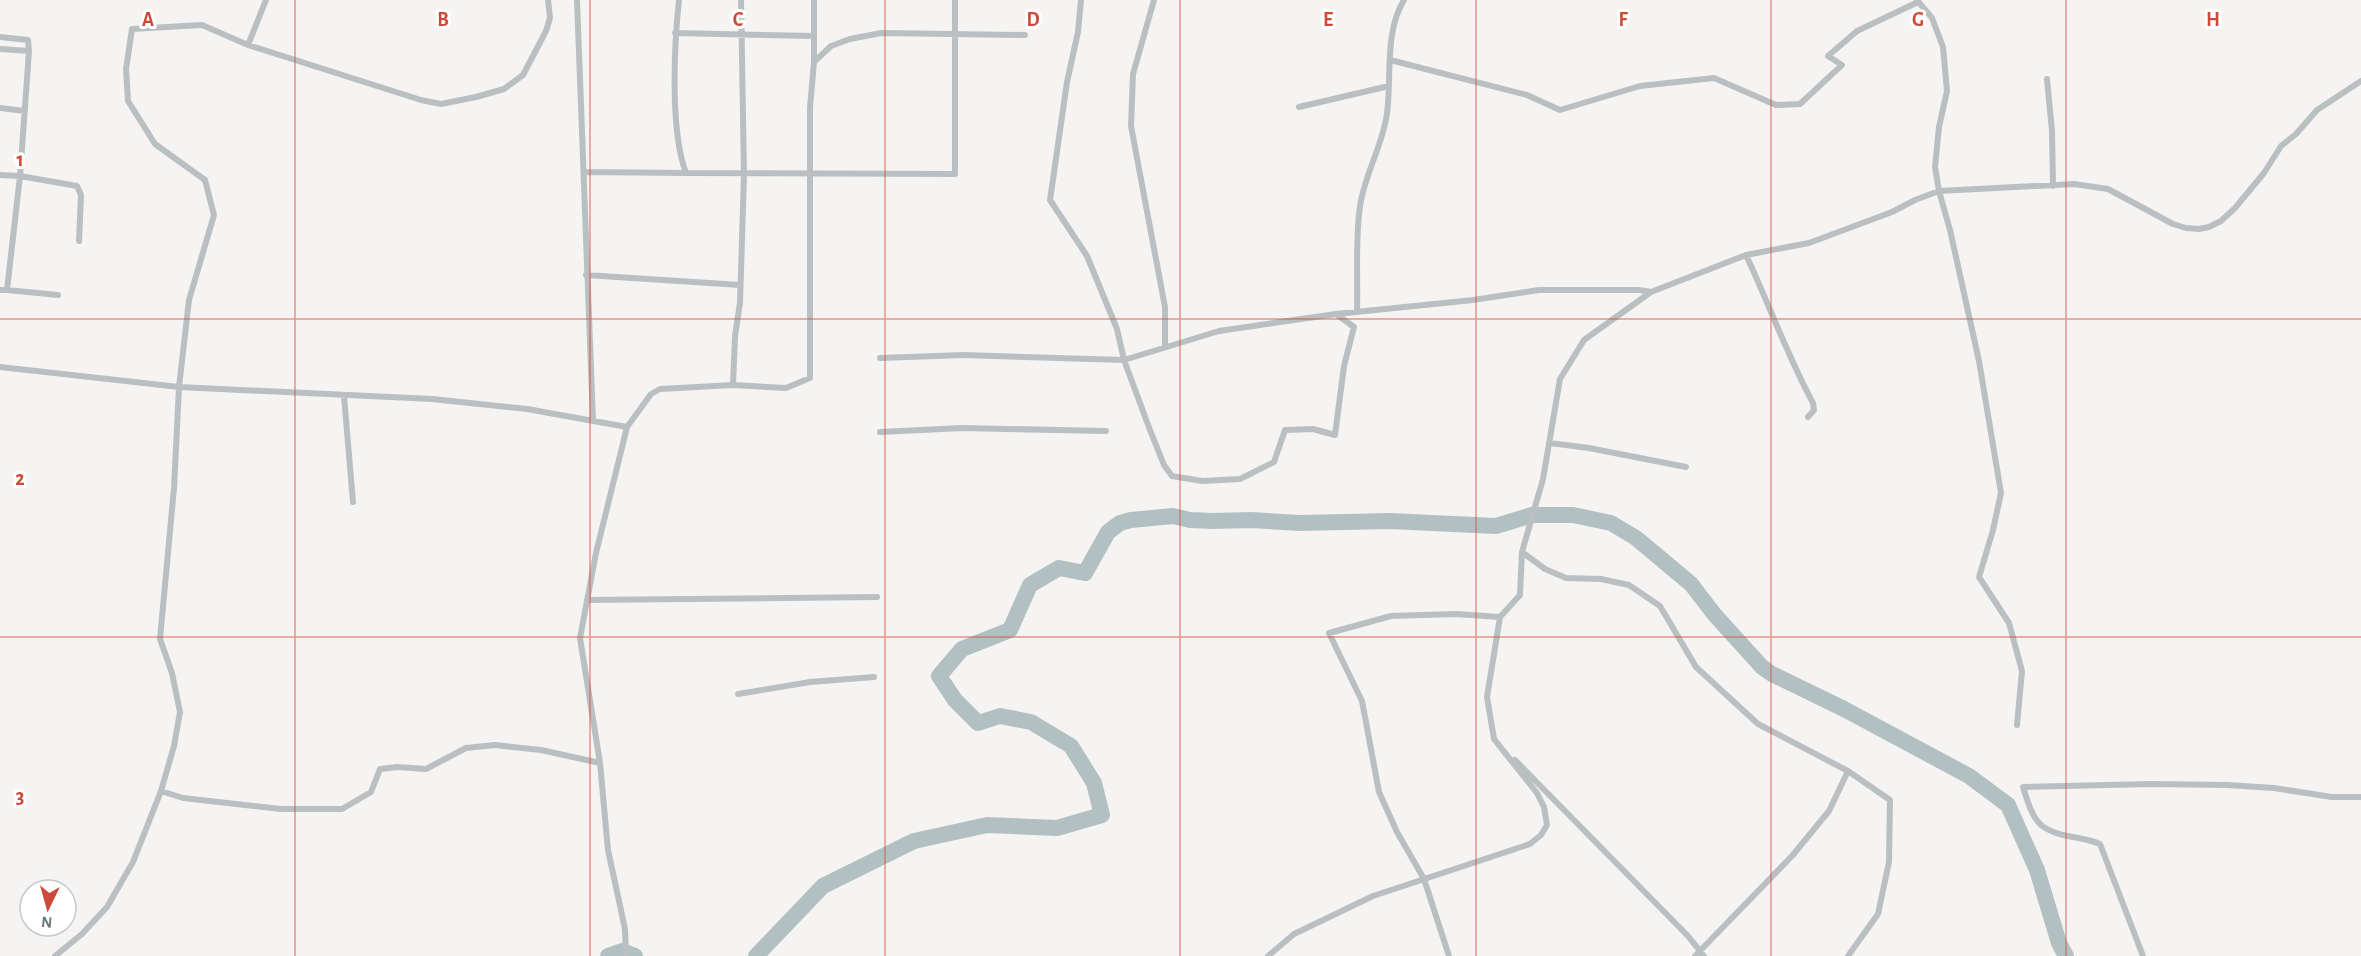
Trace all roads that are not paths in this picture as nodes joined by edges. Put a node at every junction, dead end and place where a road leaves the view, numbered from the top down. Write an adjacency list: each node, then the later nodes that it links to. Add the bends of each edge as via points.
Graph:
1 (266, 0): 18 (street)
2 (548, 0): 18 (street, via 550,18 546,31 524,75 504,89 441,104)
3 (577, 0): 29 (street)
4 (679, 0): 12 (street)
5 (741, 0): 13 (street)
6 (814, 0): 16 (street)
7 (955, 0): 14 (street)
8 (1081, 0): 48 (street, via 1050,201 1087,256 1117,329)
9 (1154, 0): 46 (street, via 1133,74 1131,114 1165,307)
10 (1404, 0): 21 (street, via 1392,32)
11 (1917, 1): 21 (street, via 1857,32 1828,56 1842,66 1800,104 1776,105 1714,78 1640,87 1560,110 1527,95); 36 (street, via 1932,18 1943,47 1947,91 1935,167)
12 (675, 33): 13 (street); 30 (street, via 679,154)
13 (742, 34): 16 (street); 31 (street)
14 (953, 35): 15 (street); 22 (street, via 881,33 850,39 831,46); 32 (street, via 955,174)
15 (1025, 35)
16 (814, 36): 22 (street)
17 (0, 37): 20 (street, via 28,40)
18 (248, 45): 51 (street, via 202,25 132,29 126,69 129,101 155,144 204,180 214,215 189,300)
19 (0, 49): 20 (street)
20 (28, 51): 28 (street)
21 (1390, 60): 25 (street)
22 (814, 62): 32 (street)
23 (2047, 79): 35 (street)
24 (2361, 81): 35 (street, via 2317,110 2281,146 2235,208 2209,227 2199,230 2173,224 2108,189 2074,184)
25 (1389, 86): 26 (street); 44 (street, via 1384,131 1360,206)
26 (1299, 107)
27 (0, 108): 28 (street)
28 (25, 111): 34 (street)
29 (584, 172): 30 (street); 39 (street)
30 (686, 173): 31 (street)
31 (744, 174): 32 (street); 40 (street)
32 (811, 174): 50 (street, via 810,378 786,388)
33 (0, 175): 34 (street)
34 (21, 176): 37 (street, via 77,186 81,195); 41 (street)
35 (2053, 186): 36 (street)
36 (1938, 191): 38 (street, via 1809,243); 67 (street, via 1977,350 2001,493 1979,577 2009,623 2022,671)
37 (79, 241)
38 (1746, 255): 42 (street); 53 (street, via 1813,403 1814,410)
39 (586, 275): 40 (street); 54 (street)
40 (740, 285): 50 (street)
41 (3, 290): 43 (street)
42 (1651, 292): 44 (street, via 1539,290); 58 (street, via 1595,331 1579,348 1560,380)
43 (58, 295)
44 (1357, 312): 45 (street)
45 (1336, 314): 46 (street, via 1219,331); 48 (street, via 1354,327 1344,366 1335,435 1313,429 1285,430 1274,462 1240,479 1202,482 1172,476 1164,465)
46 (1166, 347): 48 (street)
47 (880, 358): 48 (street, via 963,355)
48 (1124, 360)
49 (0, 367): 51 (street)
50 (733, 385): 55 (street, via 660,389 651,394)
51 (179, 387): 52 (street); 71 (street, via 160,639 180,712)
52 (344, 396): 54 (street, via 432,399); 60 (street)
53 (1808, 417)
54 (593, 421): 55 (street)
55 (627, 427): 63 (street)
56 (1106, 431): 57 (street)
57 (880, 432)
58 (1550, 443): 59 (street); 61 (street)
59 (1686, 467)
60 (353, 502)
61 (1522, 552): 64 (street, via 1520,595); 70 (street, via 1566,578 1629,585 1660,606 1696,667 1758,724)
62 (877, 597): 63 (street)
63 (587, 600): 69 (street, via 580,638)
64 (1500, 617): 68 (street, via 1487,697); 73 (street, via 1391,616 1329,633 1362,701 1379,792)
65 (874, 677): 66 (street)
66 (738, 694)
67 (2017, 725)
68 (1494, 739): 73 (street, via 1537,793 1547,825 1530,843); 75 (street)
69 (600, 763): 71 (street, via 520,747 466,748 426,769 380,769 371,792 342,809 282,809 183,798); 74 (street, via 608,850 625,929)
70 (1848, 771): 75 (street, via 1829,811); 79 (street, via 1890,800 1889,862 1878,914)
71 (161, 791): 76 (street, via 134,862 107,907)
72 (2361, 797): 80 (street, via 2227,785 2023,787 2029,807 2041,825 2100,844)
73 (1424, 879): 77 (street, via 1373,897 1294,934); 78 (street)
74 (626, 953)
75 (1700, 954)
76 (55, 956)
77 (1268, 956)
78 (1449, 956)
79 (1848, 956)
80 (2143, 956)

